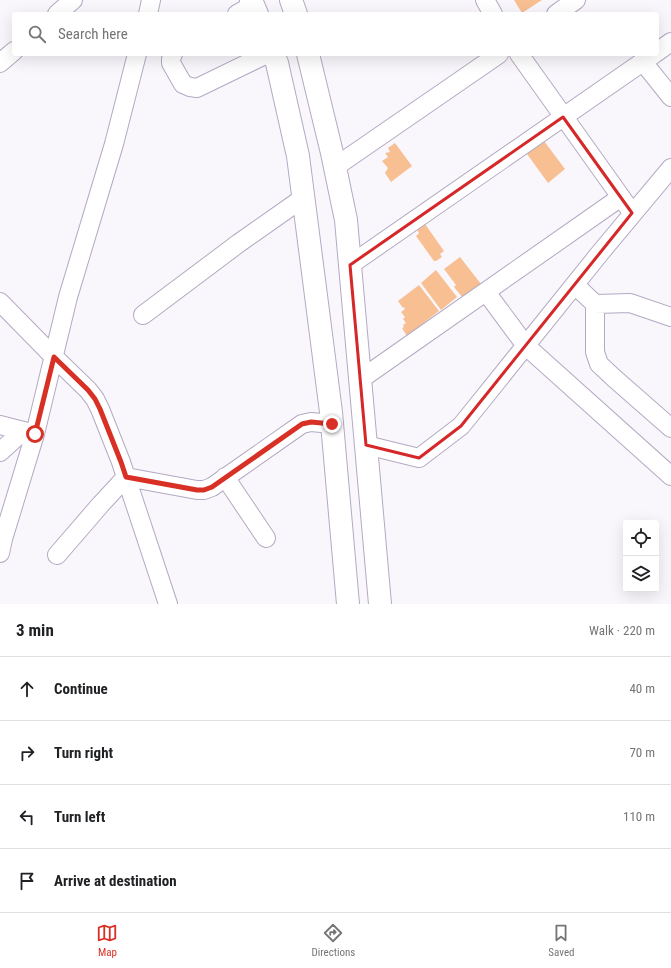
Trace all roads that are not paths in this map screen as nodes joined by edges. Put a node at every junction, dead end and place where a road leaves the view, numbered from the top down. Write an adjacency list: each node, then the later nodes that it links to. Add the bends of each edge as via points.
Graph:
1 (73, 0): 6 (street)
2 (151, 0): 7 (street)
3 (291, 0): 8 (highway)
4 (485, 0): 9 (street)
5 (576, 0): 10 (street)
6 (59, 12)
7 (148, 12)
8 (295, 12)
9 (492, 12)
10 (559, 12)
11 (671, 42): 12 (street)
12 (659, 50)
13 (12, 53): 22 (street)
14 (136, 56): 38 (street, via 114,144 68,297)
15 (172, 56): 16 (street, via 172,63 183,84 197,88)
16 (263, 56)
17 (274, 56): 28 (highway, via 298,156)
18 (308, 56): 25 (highway)
19 (496, 56): 25 (street)
20 (520, 56): 24 (street)
21 (651, 56): 23 (street); 24 (street)
22 (0, 63)
23 (671, 97)
24 (563, 117): 27 (street); 30 (street)
25 (335, 167): 30 (highway, via 346,220)
26 (671, 168): 29 (street)
27 (621, 197): 29 (street); 32 (street)
28 (303, 198): 35 (street); 41 (highway)
29 (632, 214): 31 (street)
30 (350, 265): 39 (highway)
31 (575, 284): 34 (street); 37 (street)
32 (486, 292): 37 (street); 39 (street)
33 (0, 302): 38 (street)
34 (595, 304): 36 (street, via 630,303); 42 (street, via 595,352 599,364)
35 (143, 315)
36 (671, 317)
37 (526, 346): 44 (street, via 460,426 419,458); 46 (street)
38 (54, 357): 43 (street); 47 (street, via 95,399)
39 (361, 379): 44 (highway)
40 (0, 424): 43 (street)
41 (332, 424): 48 (street, via 302,424); 53 (highway)
42 (671, 428)
43 (29, 432): 45 (street); 50 (street)
44 (366, 445): 54 (highway)
45 (0, 452)
46 (671, 476)
47 (126, 477): 48 (street, via 197,490 212,487); 51 (street); 52 (street)
48 (225, 477): 49 (street)
49 (266, 538)
50 (0, 553)
51 (57, 555)
52 (168, 604)
53 (348, 604)
54 (380, 604)

